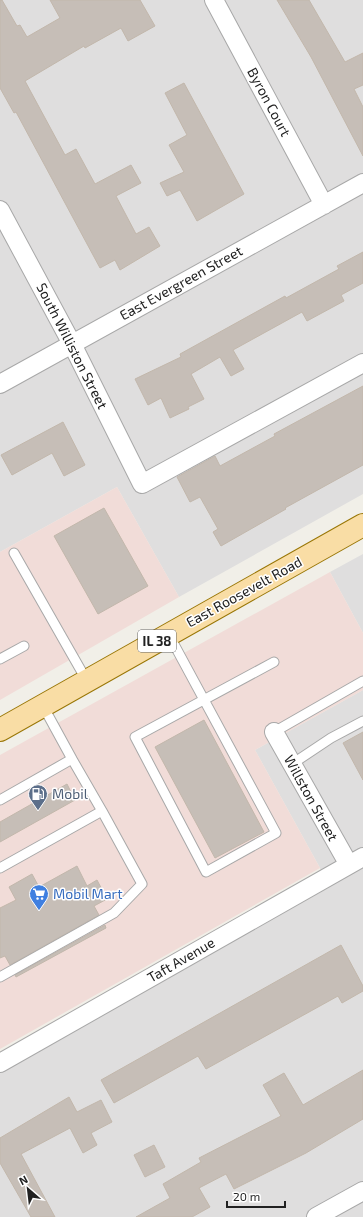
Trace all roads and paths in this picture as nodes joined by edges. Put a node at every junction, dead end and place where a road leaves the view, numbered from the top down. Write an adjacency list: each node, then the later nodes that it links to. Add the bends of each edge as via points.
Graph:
1 (214, 0): 3 (street, Byron Court)
2 (363, 183): 3 (street, East Evergreen Street)
3 (324, 205): 5 (street, East Evergreen Street)
4 (0, 210): 5 (street, South Williston Street)
5 (72, 344): 6 (street, South Williston Street, via 142,484); 7 (street, East Evergreen Street)
6 (363, 363)
7 (0, 384)
8 (363, 525): 10 (main road, East Roosevelt Road / IL 38)
9 (14, 553): 14 (lane)
10 (169, 635): 14 (main road, East Roosevelt Road / IL 38); 16 (lane)
11 (24, 646): 12 (lane)
12 (0, 659)
13 (274, 662): 16 (lane)
14 (87, 681): 17 (main road, East Roosevelt Road / IL 38)
15 (363, 681): 20 (lane)
16 (204, 700): 16 (lane, via 276,833 206,872 135,737)
17 (43, 706): 19 (main road, East Roosevelt Road / IL 38); 21 (lane)
18 (363, 721): 22 (lane, via 331,738)
19 (0, 730)
20 (274, 732): 22 (street, Willston Street)
21 (72, 759): 23 (lane); 24 (lane)
22 (292, 764): 25 (street, Willston Street)
23 (0, 800)
24 (102, 811): 26 (lane); 27 (lane, via 142,884 114,913)
25 (356, 861): 28 (street, Taft Avenue)
26 (0, 868)
27 (0, 977)
28 (0, 1063)
29 (363, 1191): 30 (street)
30 (316, 1217)

